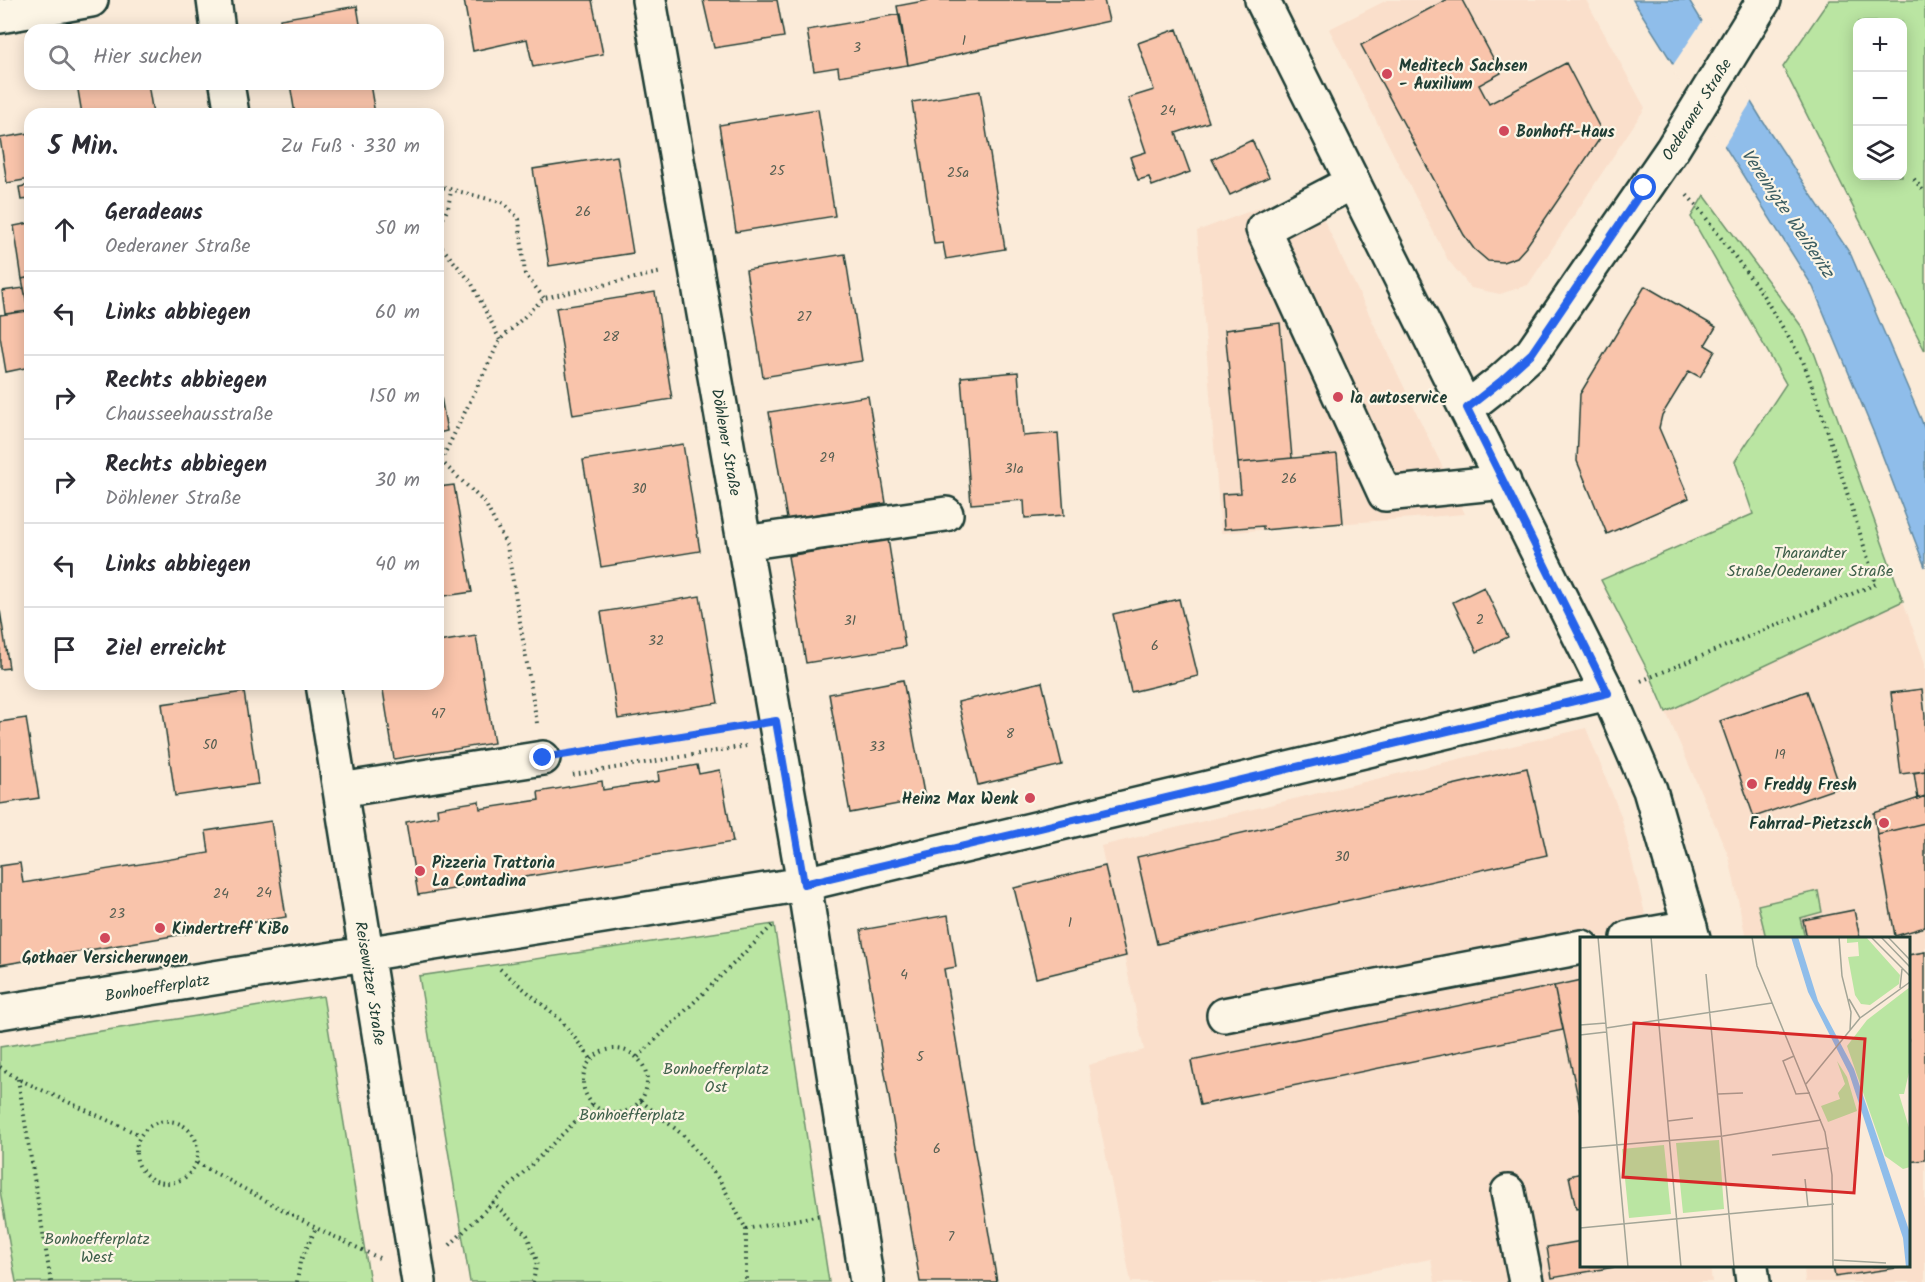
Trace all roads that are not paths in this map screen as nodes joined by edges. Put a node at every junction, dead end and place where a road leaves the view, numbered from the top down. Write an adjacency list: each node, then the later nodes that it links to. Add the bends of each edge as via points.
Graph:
1 (91, 0): 6 (street)
2 (213, 0): 7 (street)
3 (649, 0): 14 (street, Döhlener Straße)
4 (1262, 0): 10 (street)
5 (1758, 10): 11 (street, Oederaner Straße, via 1666,157 1532,353)
6 (0, 16)
7 (217, 24)
8 (228, 90): 9 (street)
9 (231, 108)
10 (1353, 182): 11 (street); 12 (street, via 1263,229 1385,494)
11 (1467, 408): 12 (street)
12 (1504, 482): 16 (street)
13 (946, 514): 14 (street)
14 (744, 543): 19 (street, Döhlener Straße)
15 (324, 690): 18 (street, Reisewitzer Straße)
16 (1608, 693): 19 (street, Bonhoefferplatz); 20 (street, via 1650,790)
17 (543, 758): 18 (street)
18 (340, 790): 23 (street, Reisewitzer Straße)
19 (804, 884): 23 (street, Bonhoefferplatz); 29 (street)
20 (1691, 933): 21 (street)
21 (1649, 937)
22 (1580, 947): 25 (street)
23 (366, 954): 24 (street, Bonhoefferplatz); 28 (street, Reisewitzer Straße)
24 (0, 1012)
25 (1224, 1015)
26 (1508, 1192): 30 (street)
27 (1751, 1267): 31 (street)
28 (419, 1279)
29 (867, 1282)
30 (1526, 1282)
31 (1753, 1282)

